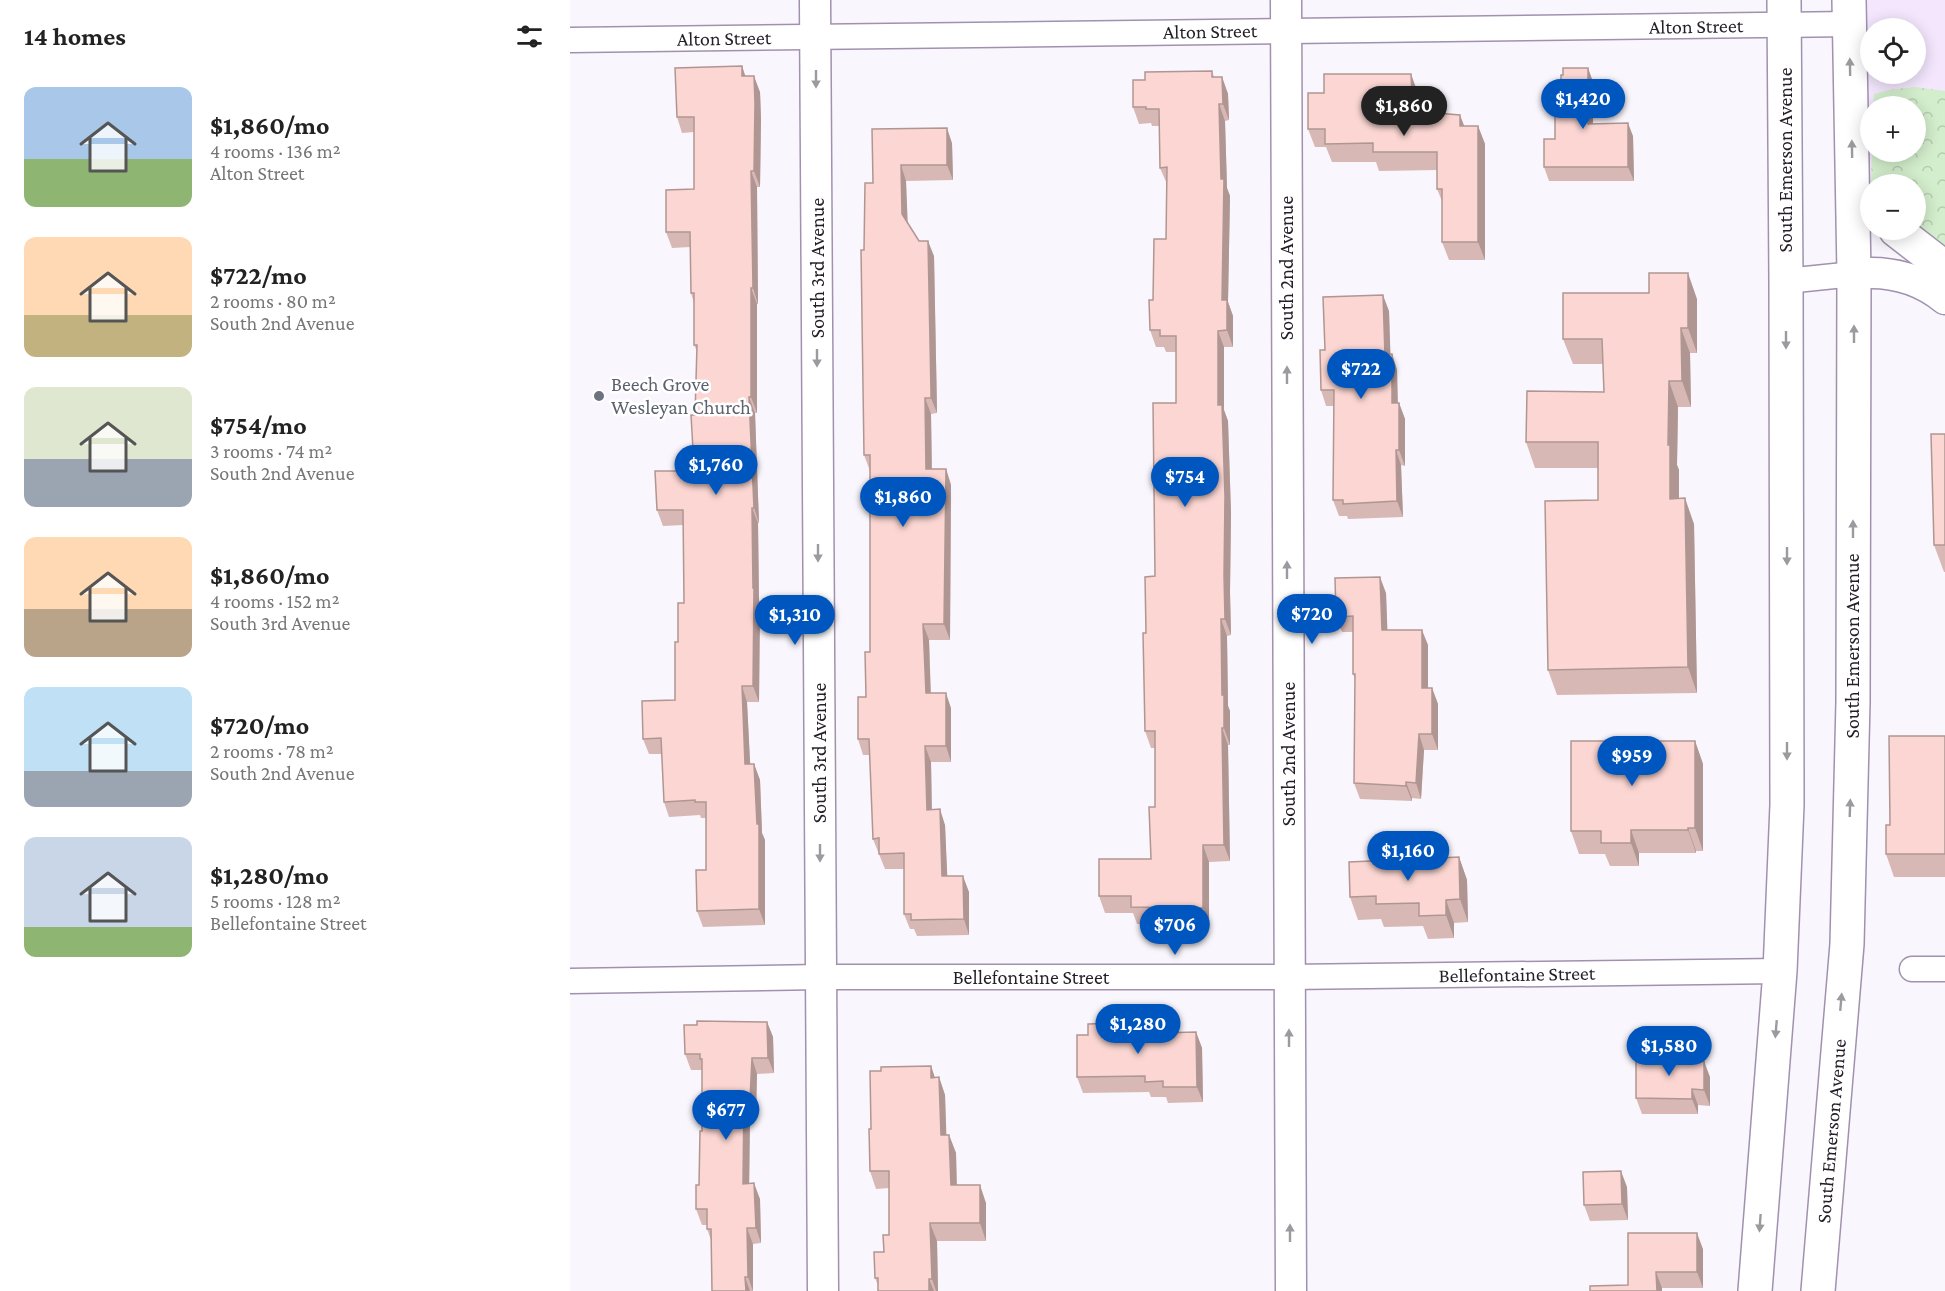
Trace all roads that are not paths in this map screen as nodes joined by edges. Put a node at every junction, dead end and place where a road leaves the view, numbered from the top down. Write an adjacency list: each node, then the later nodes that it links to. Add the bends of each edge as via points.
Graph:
1 (815, 0): 6 (street, South 3rd Avenue)
2 (1286, 0): 5 (street, South 2nd Avenue)
3 (1849, 12): 4 (street, Alton Street); 8 (main road, South Emerson Avenue, one-way to 3)
4 (1784, 13): 5 (street, Alton Street); 13 (main road, South Emerson Avenue)
5 (1286, 30): 6 (street, Alton Street); 19 (street, South 2nd Avenue, one-way to 5)
6 (815, 37): 7 (street, Alton Street); 18 (street, South 3rd Avenue, one-way to 18)
7 (570, 40)
8 (1860, 182)
9 (1860, 209): 12 (main road, South Emerson Avenue)
10 (1909, 240): 11 (main road)
11 (1945, 268)
12 (1854, 274): 13 (street); 14 (street, via 1896,274); 24 (main road, South Emerson Avenue, one-way to 12, via 1847,944 1853,702)
13 (1786, 281): 17 (main road, South Emerson Avenue, one-way to 17, via 1787,805)
14 (1945, 299)
15 (1912, 969): 16 (street)
16 (1945, 969)
17 (1780, 971): 19 (street, Bellefontaine Street); 23 (main road, South Emerson Avenue, one-way to 23)
18 (821, 977): 19 (street, Bellefontaine Street); 20 (street, Bellefontaine Street); 21 (street, South 3rd Avenue)
19 (1288, 977): 22 (street, South 2nd Avenue, one-way to 19)
20 (570, 981)
21 (823, 1291)
22 (1291, 1291)
23 (1755, 1291)
24 (1818, 1291)

